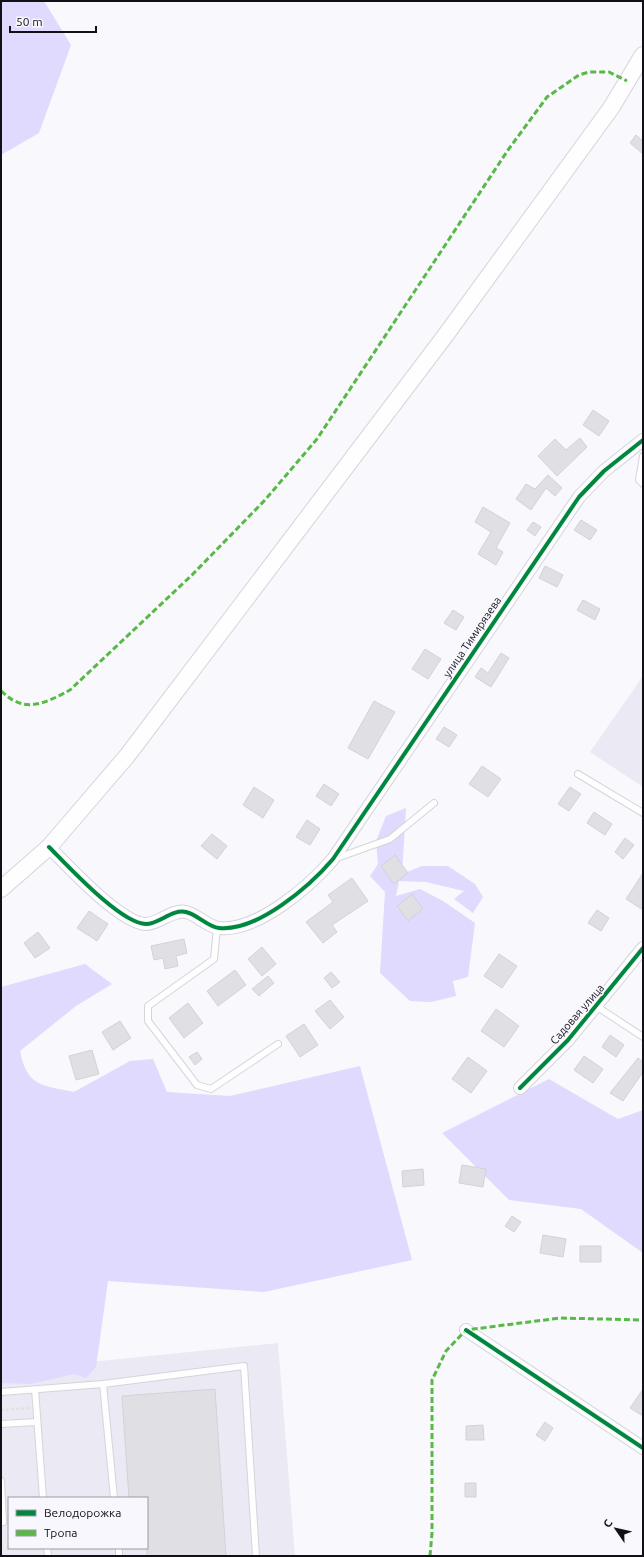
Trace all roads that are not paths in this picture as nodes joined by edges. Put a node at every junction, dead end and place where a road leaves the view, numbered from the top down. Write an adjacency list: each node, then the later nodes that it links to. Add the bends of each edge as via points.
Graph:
1 (643, 55): 8 (main road, via 611,108 444,336 127,756)
2 (643, 440): 9 (street, улица Тимирязева, via 604,471 579,497)
3 (643, 456): 4 (lane, via 639,480)
4 (643, 484)
5 (578, 774): 7 (lane)
6 (434, 803): 9 (lane, via 390,839)
7 (643, 813)
8 (49, 847): 10 (main road); 11 (street, via 109,905 135,922 146,924 185,912)
9 (333, 859): 11 (street, улица Тимирязева, via 322,872 268,914 245,924)
10 (1, 889)
11 (217, 928): 15 (lane, via 214,959 148,1006 148,1021 197,1085 211,1089)
12 (643, 948): 13 (street, Садовая улица)
13 (596, 1006): 14 (lane); 16 (street, Садовая улица, via 568,1040)
14 (643, 1038)
15 (278, 1044)
16 (520, 1088)
17 (466, 1330): 23 (street)
18 (103, 1384): 19 (lane); 26 (lane); 28 (lane, via 244,1366)
19 (35, 1388): 20 (lane); 21 (lane)
20 (1, 1392)
21 (36, 1422): 22 (lane); 25 (lane)
22 (1, 1424)
23 (643, 1448)
24 (1, 1481): 27 (lane)
25 (43, 1497)
26 (114, 1497)
27 (4, 1522)
28 (256, 1556)

